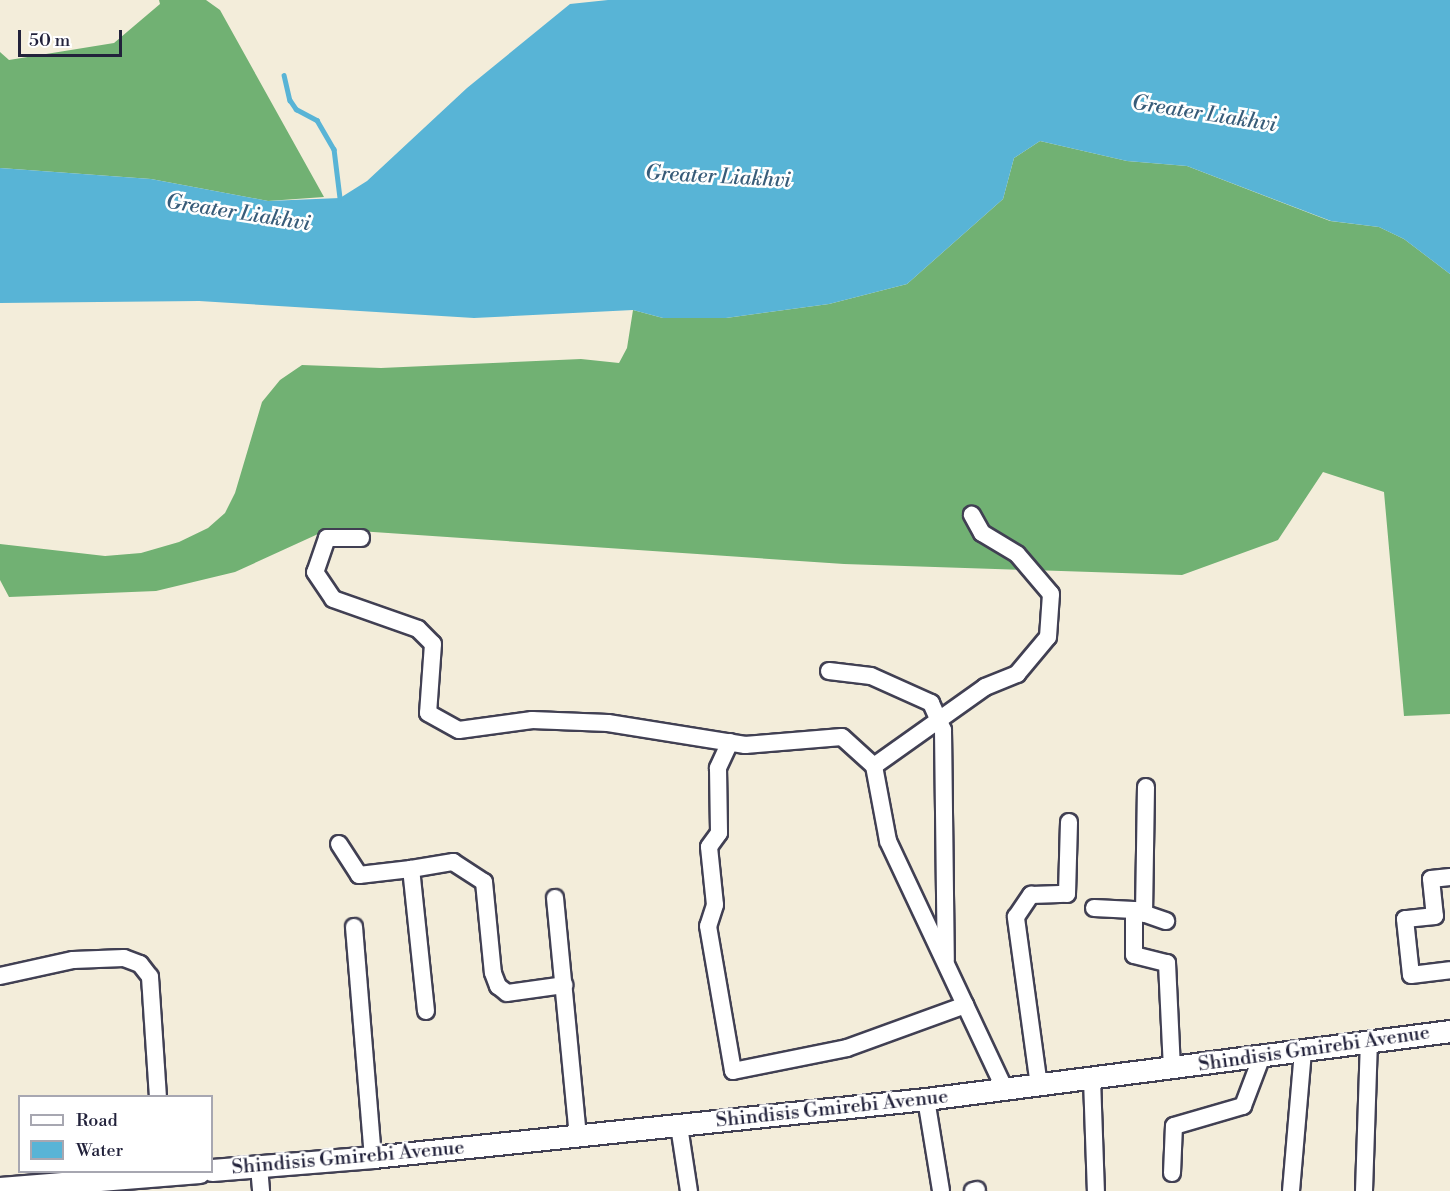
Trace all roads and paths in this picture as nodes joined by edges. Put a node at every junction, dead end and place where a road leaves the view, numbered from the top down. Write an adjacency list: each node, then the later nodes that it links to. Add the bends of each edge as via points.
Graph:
1 (972, 515): 4 (street, via 982,533 1017,555 1051,594 1048,637 1017,674 985,687)
2 (361, 538): 5 (street, via 327,538 315,572 333,599 418,629 432,644 428,713 459,730 532,720 608,723)
3 (829, 670): 4 (street, via 881,681 931,703)
4 (938, 719): 6 (street); 17 (street, via 943,730)
5 (730, 742): 6 (street, via 745,745 842,737); 21 (street, via 718,768 719,833 709,848 715,905 708,926 734,1071 847,1048)
6 (873, 766): 17 (street, via 888,841)
7 (1146, 787): 14 (street)
8 (1069, 822): 29 (street, via 1067,894 1031,895 1016,917)
9 (339, 844): 10 (street, via 359,875)
10 (411, 869): 20 (street, via 453,862 484,882 493,973 498,986 507,993); 22 (street)
11 (1450, 877): 18 (street, via 1431,879 1435,916 1405,919 1411,975)
12 (555, 898): 20 (street)
13 (1094, 908): 14 (street)
14 (1139, 912): 15 (street); 27 (street, via 1134,955 1167,963)
15 (1166, 921)
16 (354, 927): 35 (street)
17 (946, 966): 21 (street)
18 (1450, 970)
19 (0, 976): 31 (street, via 73,960 124,958 140,964 150,977)
20 (564, 986): 34 (street)
21 (965, 1005): 30 (street)
22 (426, 1011)
23 (1450, 1031): 24 (main road, Shindisis Gmirebi Avenue)
24 (1369, 1042): 25 (main road, Shindisis Gmirebi Avenue); 46 (street)
25 (1303, 1050): 26 (main road, Shindisis Gmirebi Avenue); 45 (street)
26 (1262, 1056): 27 (main road, Shindisis Gmirebi Avenue); 39 (street, via 1243,1106 1174,1126)
27 (1172, 1068): 28 (main road, Shindisis Gmirebi Avenue)
28 (1092, 1079): 29 (main road, Shindisis Gmirebi Avenue); 44 (street)
29 (1040, 1086): 30 (main road, Shindisis Gmirebi Avenue)
30 (1005, 1090): 32 (main road, Shindisis Gmirebi Avenue)
31 (158, 1095)
32 (926, 1099): 33 (main road, Shindisis Gmirebi Avenue); 43 (street)
33 (679, 1126): 34 (main road, Shindisis Gmirebi Avenue); 42 (street)
34 (578, 1136): 35 (main road, Shindisis Gmirebi Avenue)
35 (373, 1157): 36 (main road, Shindisis Gmirebi Avenue)
36 (259, 1167): 37 (main road, Shindisis Gmirebi Avenue); 41 (street)
37 (213, 1170)
38 (159, 1173): 40 (main road)
39 (1172, 1173)
40 (0, 1188)
41 (261, 1191)
42 (689, 1191)
43 (941, 1191)
44 (1096, 1191)
45 (1291, 1191)
46 (1364, 1191)

